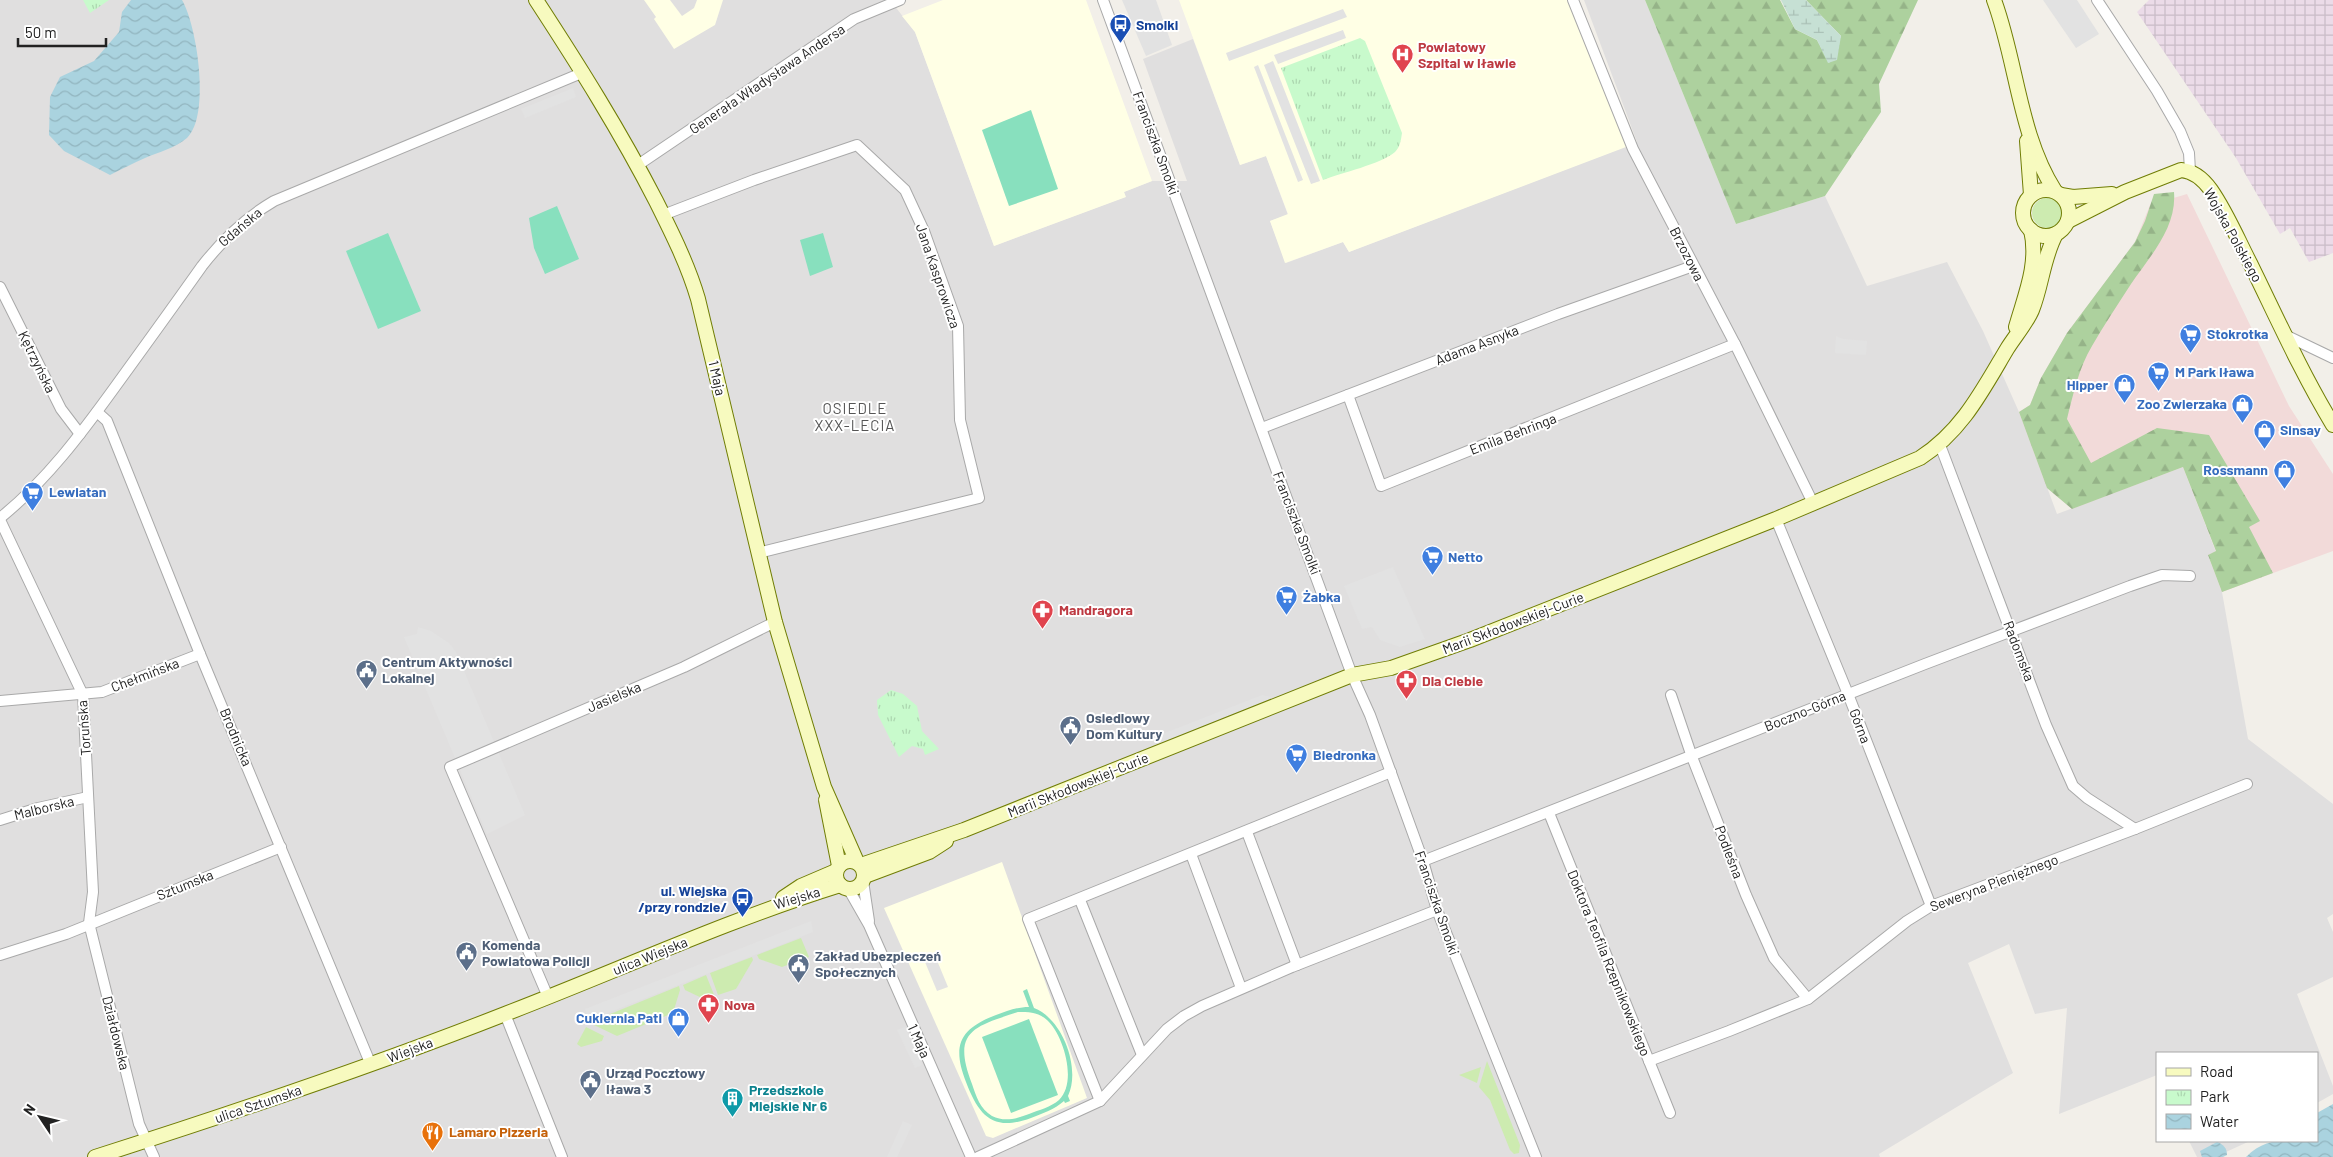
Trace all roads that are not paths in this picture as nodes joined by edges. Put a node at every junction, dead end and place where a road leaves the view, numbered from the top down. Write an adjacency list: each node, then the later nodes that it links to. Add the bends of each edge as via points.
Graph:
1 (536, 0): 7 (street, 1 Maja)
2 (900, 0): 9 (street, Generała Władysława Andersa, via 854,19)
3 (1103, 0): 27 (street, Franciszka Smolki)
4 (1574, 0): 18 (street, Brzozowa, via 1634,149)
5 (1994, 0): 8 (street)
6 (2097, 0): 10 (street, via 2180,131 2189,153)
7 (584, 72): 9 (street, 1 Maja); 25 (street, Gdańska, via 274,201 252,214 206,260)
8 (2024, 112): 12 (street, via 2040,163); 13 (street)
9 (638, 165): 14 (street, 1 Maja)
10 (2190, 171): 11 (street, via 2181,170); 20 (street, Wojska Polskiego, via 2211,190)
11 (2125, 192): 12 (street, via 2090,197); 15 (street)
12 (2058, 193): 13 (street, via 2042,190); 15 (street, via 2069,207)
13 (2031, 195): 16 (street, via 2026,200 2023,213)
14 (663, 215): 33 (street, 1 Maja, via 696,292); 33 (street, Jana Kasprowicza, via 857,145 905,190 924,231 958,326 960,420 979,498)
15 (2068, 221): 17 (street)
16 (2031, 230): 17 (street, via 2043,236); 22 (street, Marii Skłodowskiej-Curie, via 2034,257 2030,283)
17 (2056, 234): 22 (street, Marii Skłodowskiej-Curie, via 2031,312)
18 (1693, 266): 21 (street, Brzozowa); 24 (street, Adama Asnyka)
19 (0, 287): 28 (street, Kętrzyńska, via 61,409)
20 (2286, 335): 23 (street); 26 (street, Wojska Polskiego)
21 (1735, 344): 24 (street, Emila Behringa, via 1381,486); 30 (street, Brzozowa)
22 (2010, 344): 29 (street, Marii Skłodowskiej-Curie, via 1972,407)
23 (2333, 358)
24 (1348, 395): 27 (street, Adama Asnyka)
25 (97, 412): 28 (street, Gdańska); 37 (street, Brodnicka, via 107,421)
26 (2333, 424)
27 (1262, 428): 38 (street, Franciszka Smolki)
28 (80, 434): 31 (street, Gdańska, via 46,475)
29 (1940, 445): 30 (street, Marii Skłodowskiej-Curie, via 1920,458); 36 (street, Radomska)
30 (1813, 503): 32 (street, Marii Skłodowskiej-Curie)
31 (0, 519): 41 (street, Toruńska)
32 (1776, 519): 38 (street, Marii Skłodowskiej-Curie, via 1452,647 1391,668); 40 (street, Górna)
33 (758, 553): 35 (street, 1 Maja)
34 (2190, 576): 36 (street, Boczno-Górna, via 2162,574)
35 (775, 622): 46 (street, 1 Maja); 67 (street, Jasielska, via 684,667 450,767)
36 (2011, 631): 40 (street, Boczno-Górna); 50 (street, Radomska, via 2073,786)
37 (200, 654): 41 (street, Chełmińska, via 102,692); 52 (street, Brodnicka)
38 (1352, 674): 44 (street, Franciszka Smolki); 56 (street, Marii Skłodowskiej-Curie, via 964,830 929,852)
39 (1671, 694): 43 (street, Podleśna)
40 (1848, 694): 43 (street, Boczno-Górna); 59 (street, Górna)
41 (83, 695): 42 (street, Chełmińska); 47 (street, Toruńska)
42 (0, 701)
43 (1692, 757): 48 (street, Boczno-Górna); 68 (street, Podleśna, via 1774,958)
44 (1391, 772): 51 (street); 54 (street, Franciszka Smolki)
45 (2247, 784): 50 (street, Seweryna Pieniężnego)
46 (824, 787): 55 (street, 1 Maja); 56 (street, 1 Maja)
47 (88, 797): 49 (street, Malborska); 62 (street, Toruńska, via 94,892)
48 (1549, 813): 54 (street, Boczno-Górna); 71 (street, Doktora Teofila Rzepnikowskiego)
49 (0, 820)
50 (2135, 829): 59 (street, Seweryna Pieniężnego)
51 (1247, 832): 53 (street); 65 (street)
52 (281, 847): 62 (street, Sztumska); 72 (street, Brodnicka)
53 (1191, 854): 58 (street); 66 (street)
54 (1422, 861): 61 (street, Franciszka Smolki)
55 (838, 868): 56 (street, via 847,861); 57 (street, via 837,880); 60 (street, Wiejska)
56 (862, 871): 57 (street, via 855,889); 63 (street, 1 Maja)
57 (844, 887): 60 (street, Wiejska); 63 (street, 1 Maja)
58 (1080, 900): 70 (street); 73 (street, via 1028,919)
59 (1930, 906): 68 (street, Seweryna Pieniężnego, via 1906,921)
60 (767, 908): 67 (street, ulica Wiejska)
61 (1437, 910): 65 (street); 81 (street, Franciszka Smolki)
62 (89, 924): 64 (street, Sztumska); 75 (street, Działdowska)
63 (869, 925): 79 (street, 1 Maja)
64 (0, 955)
65 (1297, 965): 66 (street)
66 (1241, 988): 70 (street, via 1184,1016)
67 (548, 997): 69 (street, ulica Wiejska)
68 (1808, 999): 71 (street, Seweryna Pieniężnego)
69 (505, 1014): 72 (street, Wiejska); 78 (street)
70 (1142, 1055): 73 (street)
71 (1649, 1061): 74 (street, Doktora Teofila Rzepnikowskiego)
72 (371, 1065): 75 (street, ulica Sztumska)
73 (1100, 1101): 80 (street)
74 (1670, 1113)
75 (146, 1141): 76 (street); 77 (street, Działdowska)
76 (94, 1157)
77 (154, 1157)
78 (562, 1157)
79 (971, 1157)
80 (978, 1157)
81 (1536, 1157)

